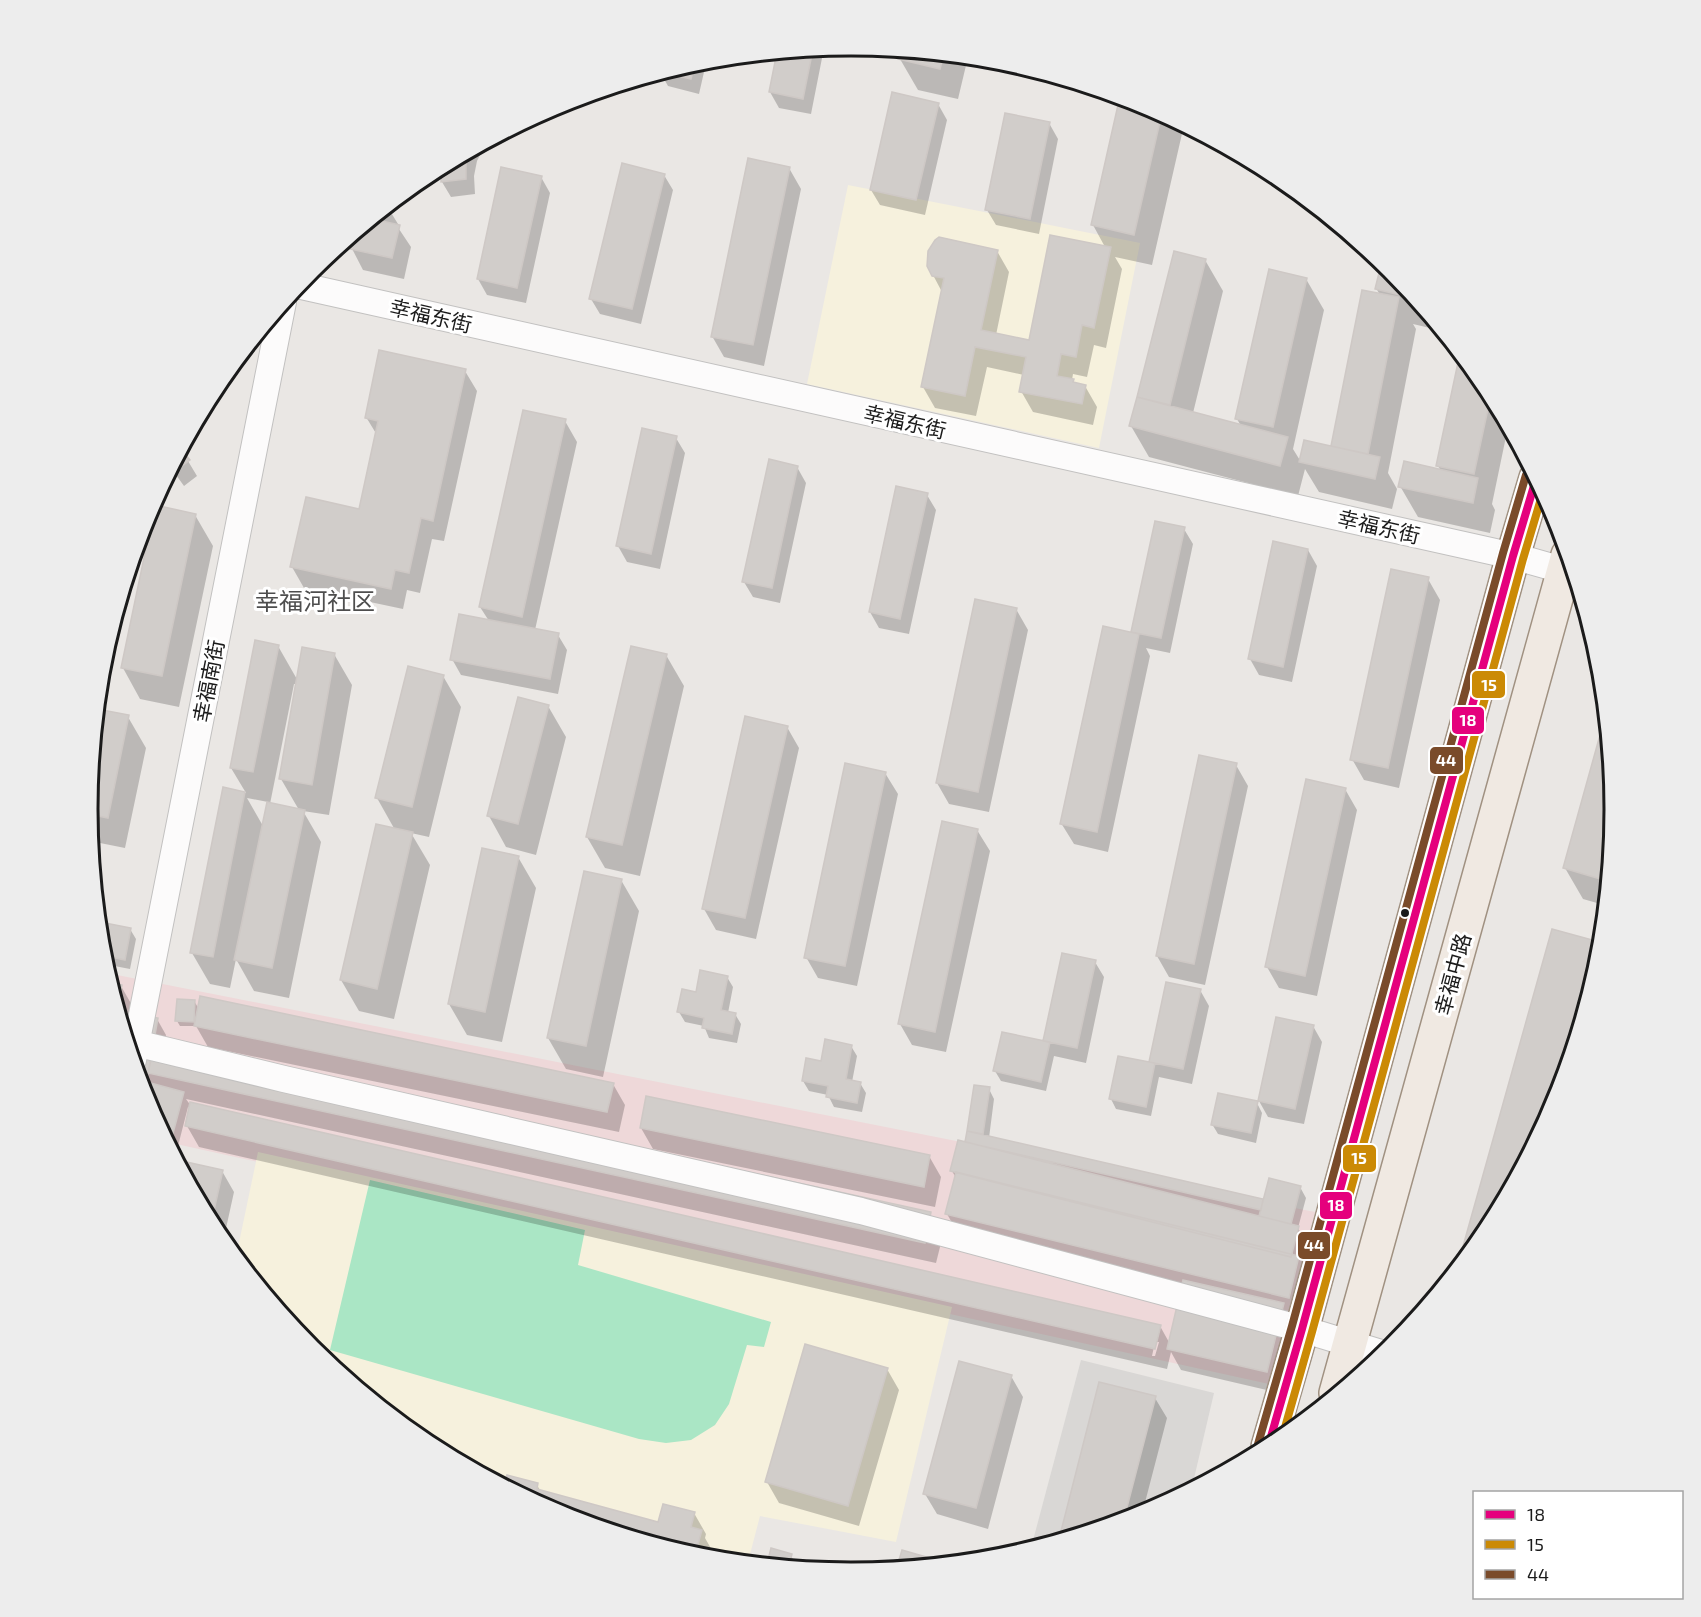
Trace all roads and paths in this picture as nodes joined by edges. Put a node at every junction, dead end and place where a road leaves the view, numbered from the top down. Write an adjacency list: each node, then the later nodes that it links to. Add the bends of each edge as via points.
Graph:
1 (307, 287): 4 (street, 幸福东街)
2 (280, 317): 8 (street, 幸福南街)
3 (1533, 490): 4 (main road)
4 (1513, 556): 5 (street, 幸福东街); 9 (main road)
5 (1564, 565)
6 (1566, 573): 10 (main road, 幸福中路)
7 (135, 1043): 9 (street, via 861,1211)
8 (136, 1046)
9 (1302, 1329): 10 (street); 13 (main road)
10 (1351, 1344): 11 (street); 12 (main road, 幸福中路)
11 (1373, 1351)
12 (1340, 1381)
13 (1272, 1433)

